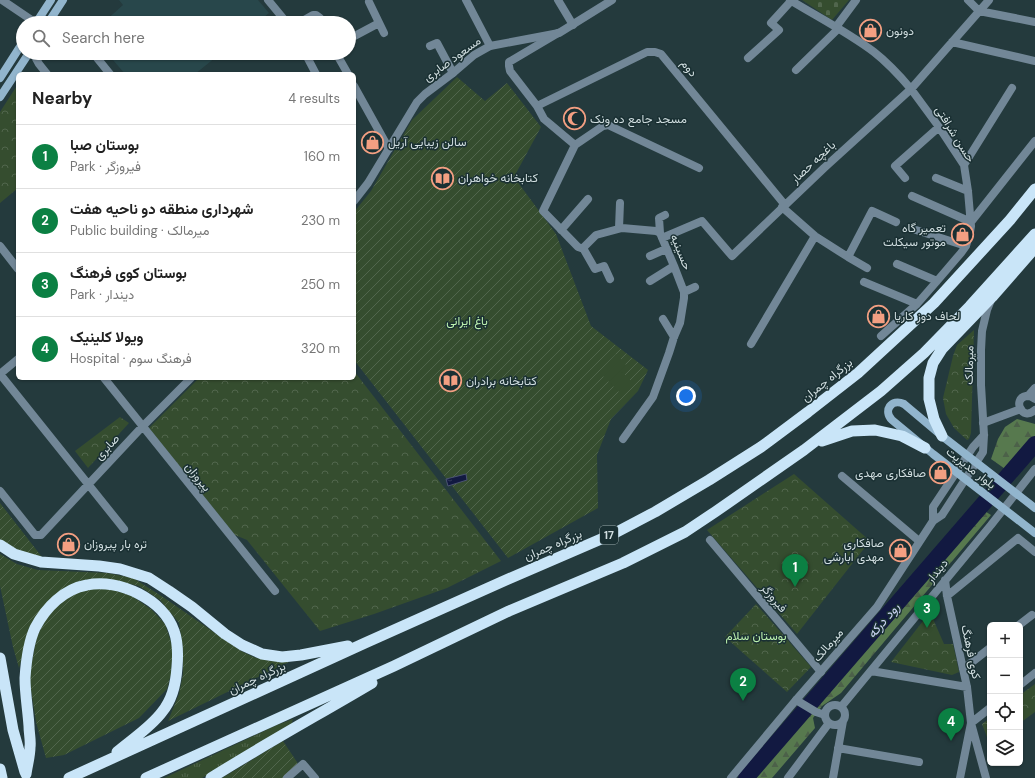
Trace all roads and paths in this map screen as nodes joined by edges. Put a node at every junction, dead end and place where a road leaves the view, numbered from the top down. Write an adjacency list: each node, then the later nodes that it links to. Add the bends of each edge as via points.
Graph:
1 (2, 0): 15 (street)
2 (51, 0): 16 (main road)
3 (63, 0): 17 (main road)
4 (268, 0): 18 (street)
5 (466, 0): 28 (street)
6 (558, 0): 21 (street)
7 (612, 0): 21 (street, مسعود صابری)
8 (791, 0): 22 (street, حسن شرافتی); 30 (street, via 771,23 779,30)
9 (856, 0): 22 (street)
10 (968, 0): 14 (street)
11 (977, 0): 14 (street)
12 (989, 0): 14 (street, باغچه حصار)
13 (369, 2): 20 (street)
14 (979, 10): 19 (street); 26 (street, باغچه حصار)
15 (26, 16)
16 (41, 16)
17 (53, 16)
18 (281, 16)
19 (1035, 22)
20 (379, 23): 24 (street); 25 (street)
21 (573, 25): 23 (street, مسعود صابری)
22 (837, 28): 37 (street); 47 (street, حسن شرافتی, via 875,52)
23 (559, 33): 28 (street, مسعود صابری); 50 (street, via 509,62 510,71)
24 (384, 34)
25 (356, 35)
26 (952, 42): 36 (street); 47 (street, باغچه حصار)
27 (430, 46): 44 (street, via 437,42)
28 (490, 46): 44 (street, مسعود صابری, via 474,55)
29 (16, 53): 45 (main road)
30 (748, 58)
31 (24, 60): 38 (main road)
32 (37, 60): 39 (street)
33 (99, 60): 40 (street)
34 (309, 60): 41 (street)
35 (340, 60): 42 (street)
36 (1035, 61)
37 (796, 70)
38 (16, 72)
39 (45, 72)
40 (108, 72)
41 (315, 72)
42 (347, 72)
43 (16, 73): 49 (main road)
44 (453, 73): 54 (street, مسعود صابری, via 417,102)
45 (0, 78)
46 (1012, 88): 55 (street)
47 (911, 89): 51 (street, حسن شرافتی); 65 (street, باغچه حصار)
48 (356, 90): 54 (street)
49 (0, 97)
50 (537, 106): 53 (street, via 544,119); 65 (street, دوم, via 647,52 661,54)
51 (939, 127): 55 (street, حسن شرافتی); 57 (street, via 895,166)
52 (1035, 141): 68 (street)
53 (575, 145): 56 (street, via 608,125); 70 (street, via 543,211)
54 (389, 149): 62 (street, مسعود صابری)
55 (964, 165): 60 (street, حسن شرافتی)
56 (699, 168)
57 (905, 178)
58 (936, 178): 60 (street)
59 (1035, 189): 130 (highway, بزرگراه چمران / 17, via 934,303 858,373 761,447 655,512 615,533)
60 (968, 191): 68 (street, حسن شرافتی)
61 (912, 196): 68 (street)
62 (356, 198)
63 (588, 198): 70 (street)
64 (620, 203): 69 (street)
65 (783, 206): 73 (street, باغچه حصار, via 732,256 702,221); 74 (street, دوم)
66 (665, 215): 73 (street, via 659,218)
67 (896, 222): 81 (street, via 872,212)
68 (971, 222): 76 (street, حسن شرافتی)
69 (619, 228): 73 (street, حسینیه, via 656,231); 77 (street, حسینیه, via 596,235)
70 (561, 230): 77 (street, via 578,247)
71 (916, 230): 76 (street)
72 (1035, 234): 111 (highway, via 924,353 881,391)
73 (661, 236): 79 (street, حسینیه)
74 (816, 236): 81 (street, دوم); 97 (street)
75 (0, 246): 83 (street)
76 (966, 246): 88 (street, حسن شرافتی)
77 (583, 248): 86 (street, via 595,270 604,266)
78 (1035, 248): 92 (highway)
79 (666, 249): 80 (street); 84 (street, حسینیه)
80 (650, 256)
81 (848, 257): 85 (street, دوم)
82 (897, 264): 88 (street)
83 (16, 266)
84 (674, 266): 87 (street); 91 (street, حسینیه)
85 (867, 268)
86 (610, 279)
87 (650, 281)
88 (937, 281): 93 (street, حسن شرافتی)
89 (864, 282): 93 (street)
90 (695, 287): 91 (street)
91 (684, 292): 96 (street, حسینیه, via 680,323)
92 (992, 297): 106 (street, میرمالک, via 982,331 980,350); 109 (highway, via 942,349 933,363 929,378 929,399)
93 (917, 304): 95 (street, حسن شرافتی)
94 (663, 319): 96 (street)
95 (881, 336)
96 (674, 337): 110 (street, حسینیه, via 653,397)
97 (751, 344)
98 (16, 361): 99 (street)
99 (0, 374): 115 (street)
100 (106, 380): 107 (street, پیروزان)
101 (189, 380): 107 (street, صابری)
102 (1035, 388): 103 (street)
103 (1032, 398): 104 (street, via 1020,400)
104 (1021, 410): 105 (street, via 1027,413); 106 (street)
105 (1034, 411)
106 (983, 423): 108 (street, میرمالک)
107 (142, 427): 115 (street, صابری); 126 (street, پیروزان)
108 (984, 435): 118 (street, میرمالک, via 973,447 933,507); 118 (street, میرمالک, via 983,452 942,515)
109 (942, 436): 112 (main road, بلوار مدیریت, via 905,405 899,402 892,403 888,414 892,420); 117 (main road, بلوار مدیریت)
110 (623, 439)
111 (804, 450): 112 (highway, via 826,439 852,431 875,430 902,436); 133 (highway, via 685,532 655,548)
112 (929, 451): 120 (main road, بلوار مدیریت)
113 (1035, 469): 125 (street, دیندار)
114 (842, 476): 122 (street)
115 (88, 485): 116 (street, صابری, via 39,536 35,535); 119 (street)
116 (0, 491)
117 (1035, 508)
118 (933, 520): 122 (street, میرمالک)
119 (124, 529)
120 (1035, 534)
121 (710, 540): 136 (street, فیروزگر)
122 (920, 541): 136 (street, میرمالک, via 877,607)
123 (0, 545): 130 (highway, via 14,554 41,562 120,569 149,578 192,607 225,634 262,654 282,657 301,655)
124 (1035, 552): 127 (street, via 1018,538)
125 (945, 580): 127 (street, کوی فرهنگ); 135 (street, دیندار)
126 (275, 591)
127 (947, 596): 134 (street, کوی فرهنگ)
128 (1032, 615): 129 (street)
129 (1023, 622)
130 (364, 643): 147 (highway, بزرگراه چمران / 17)
131 (987, 650): 134 (street)
132 (0, 658): 150 (highway, via 13,730)
133 (394, 666): 154 (highway); 155 (highway, via 327,710)
134 (963, 669): 139 (street, کوی فرهنگ)
135 (871, 671): 139 (street); 141 (street, دیندار)
136 (821, 672): 140 (street, میرمالک)
137 (1035, 673): 138 (street)
138 (1023, 683)
139 (967, 688): 145 (street, کوی فرهنگ)
140 (796, 700): 143 (street); 158 (street, میرمالک)
141 (841, 706): 143 (street, via 832,705 827,709); 144 (street, via 845,712)
142 (987, 710): 145 (street)
143 (827, 719): 144 (street, via 835,725); 159 (street)
144 (843, 721): 146 (street)
145 (971, 723): 151 (street, کوی فرهنگ); 161 (street)
146 (838, 748): 148 (street); 160 (street)
147 (105, 762): 150 (highway, via 162,712 171,696 178,657 175,635 163,612 132,590 94,584 78,587 63,594 44,613 35,628 25,678 30,747); 153 (highway, بزرگراه چمران / 17)
148 (919, 762)
149 (0, 769): 152 (highway)
150 (27, 776)
151 (986, 777)
152 (2, 778)
153 (69, 778)
154 (146, 778)
155 (210, 778)
156 (287, 778): 157 (street, via 303,764)
157 (315, 778)
158 (731, 778)
159 (788, 778)
160 (833, 778)
161 (960, 778)

